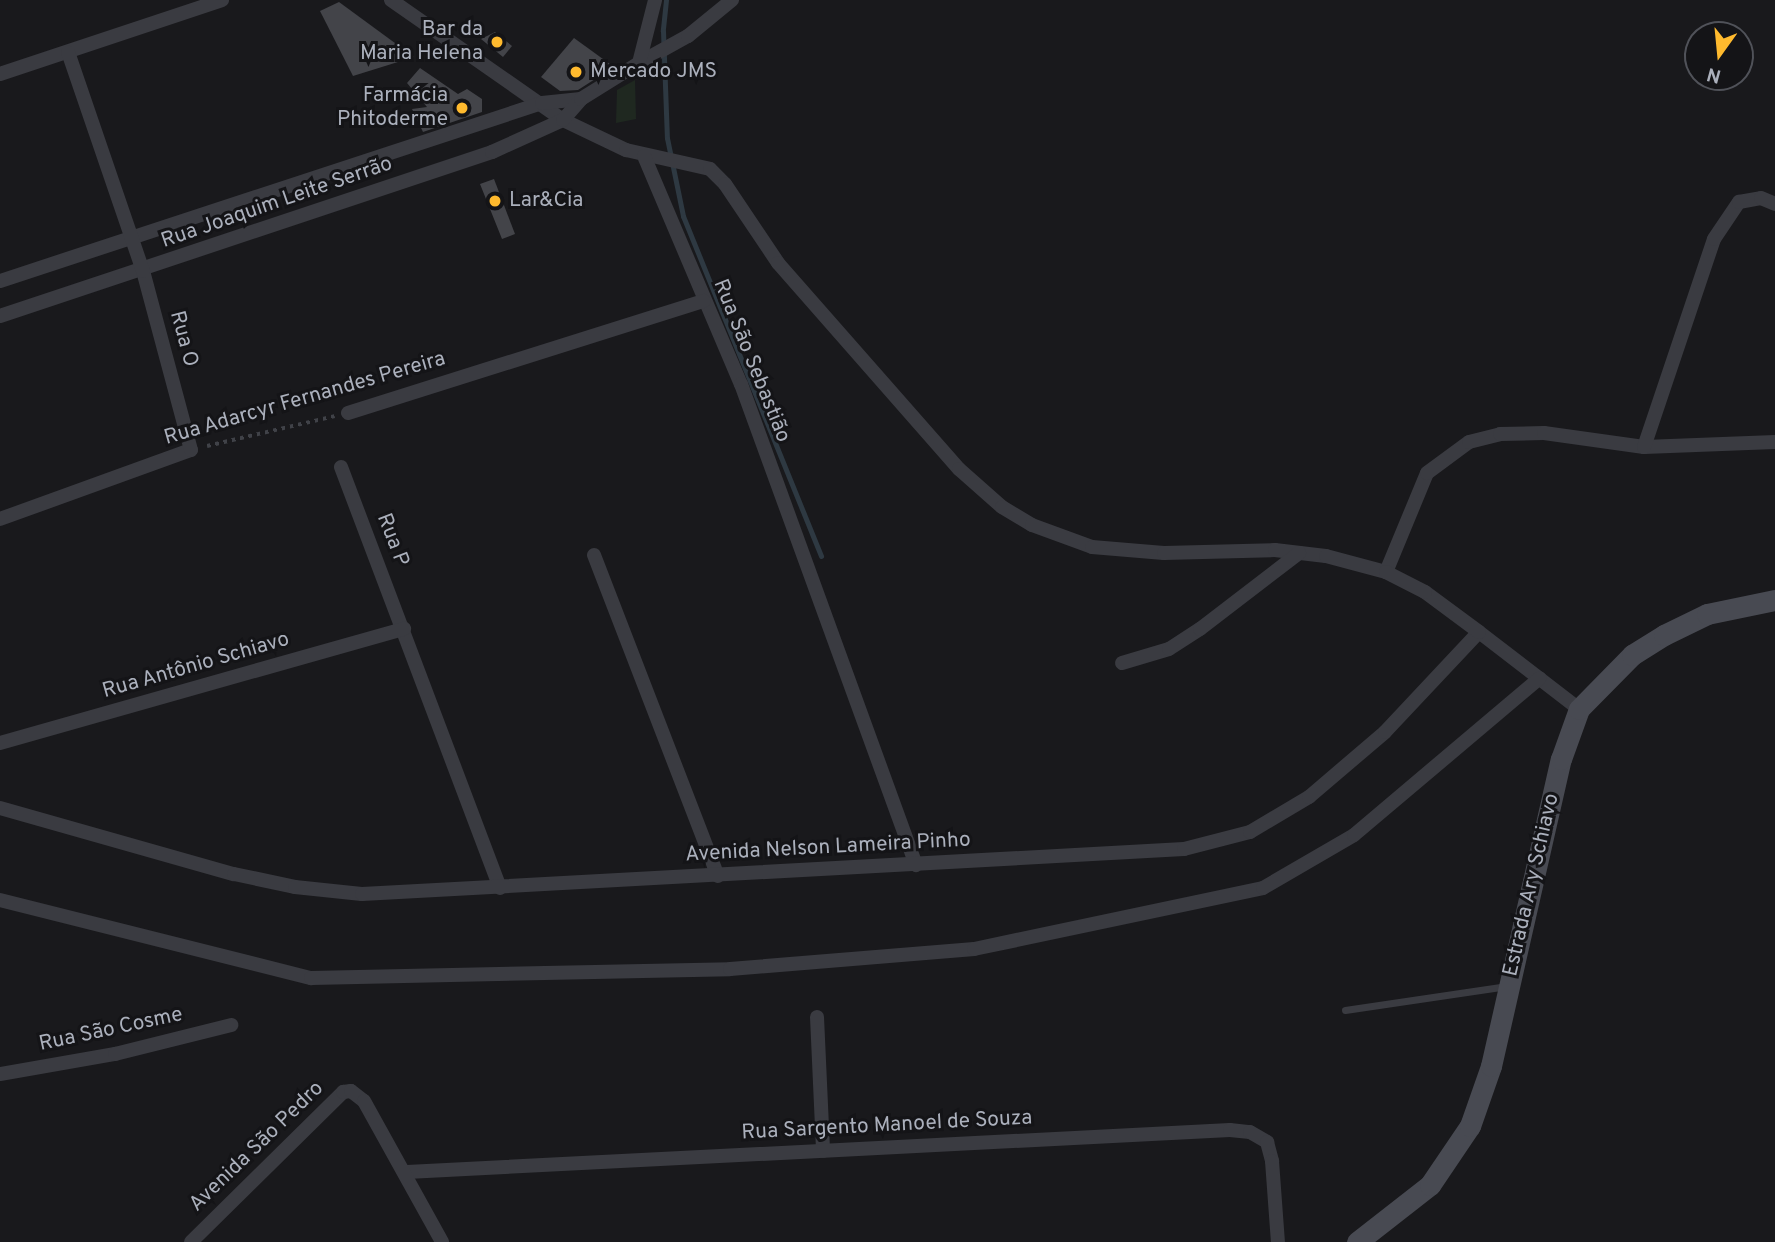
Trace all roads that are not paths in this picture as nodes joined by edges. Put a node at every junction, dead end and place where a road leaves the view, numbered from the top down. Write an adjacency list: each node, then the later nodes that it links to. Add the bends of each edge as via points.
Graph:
1 (222, 0): 5 (street)
2 (391, 0): 9 (street)
3 (655, 0): 6 (street)
4 (732, 0): 6 (street, via 681,40)
5 (68, 52): 7 (street); 13 (street, Rua O)
6 (639, 63): 8 (street)
7 (0, 74)
8 (581, 99): 9 (street, Rua Joaquim Leite Serrão); 10 (street)
9 (542, 103): 10 (street); 13 (street, Rua Joaquim Leite Serrão)
10 (563, 120): 11 (street); 14 (street, Rua Joaquim Leite Serrão, via 492,152)
11 (645, 156): 16 (street, Rua São Sebastião); 24 (street, via 710,169 778,263 959,469 1002,507 1032,525 1092,547 1128,552)
12 (1775, 204): 20 (street, via 1750,198 1739,202 1714,239)
13 (130, 240): 14 (street, Rua O); 15 (street, Rua Joaquim Leite Serrão)
14 (143, 271): 17 (street, Rua Joaquim Leite Serrão); 21 (street, Rua O)
15 (0, 281)
16 (704, 302): 18 (street, Rua Adarcyr Fernandes Pereira); 35 (street, Rua São Sebastião, via 741,384)
17 (0, 316)
18 (348, 413)
19 (1775, 442): 20 (street)
20 (1644, 447): 26 (street, via 1544,433 1500,435 1469,443 1427,473)
21 (191, 450): 23 (street, Rua Adarcyr Fernandes Pereira)
22 (341, 467): 28 (street, Rua P)
23 (0, 519)
24 (1299, 553): 26 (street); 30 (street, via 1168,649)
25 (594, 555): 36 (street)
26 (1386, 572): 29 (street, via 1425,592)
27 (1775, 600): 32 (main road, Estrada Ary Schiavo, via 1707,614 1664,635 1632,655)
28 (404, 629): 33 (street, Rua Antônio Schiavo); 37 (street, Rua P)
29 (1479, 632): 31 (street); 35 (street, Avenida Nelson Lameira Pinho, via 1350,763 1309,797 1250,832 1213,844 1150,853)
30 (1122, 663)
31 (1540, 678): 32 (street); 38 (street, via 1354,835 1263,888 974,949 730,968 311,978)
32 (1579, 709): 39 (main road, Estrada Ary Schiavo, via 1561,759)
33 (0, 743)
34 (0, 808): 37 (street, Avenida Nelson Lameira Pinho, via 181,861 295,887 362,894)
35 (916, 865): 36 (street, Avenida Nelson Lameira Pinho)
36 (718, 876): 37 (street, Avenida Nelson Lameira Pinho)
37 (499, 888)
38 (0, 900)
39 (1508, 985): 40 (lane); 51 (main road, Estrada Ary Schiavo, via 1482,1095 1455,1153 1430,1185)
40 (1345, 1010)
41 (817, 1017): 44 (street)
42 (231, 1025): 43 (street, Rua São Cosme, via 115,1054)
43 (0, 1074)
44 (823, 1151): 45 (street, Rua Sargento Manoel de Souza); 50 (street, Rua Sargento Manoel de Souza, via 1189,1130 1250,1132 1266,1142 1272,1161)
45 (407, 1172): 46 (street, Avenida São Pedro, via 356,1093 343,1092); 49 (street)
46 (205, 1227): 47 (street, Avenida São Pedro); 48 (street)
47 (191, 1242)
48 (213, 1242)
49 (442, 1242)
50 (1278, 1242)
51 (1357, 1242)

